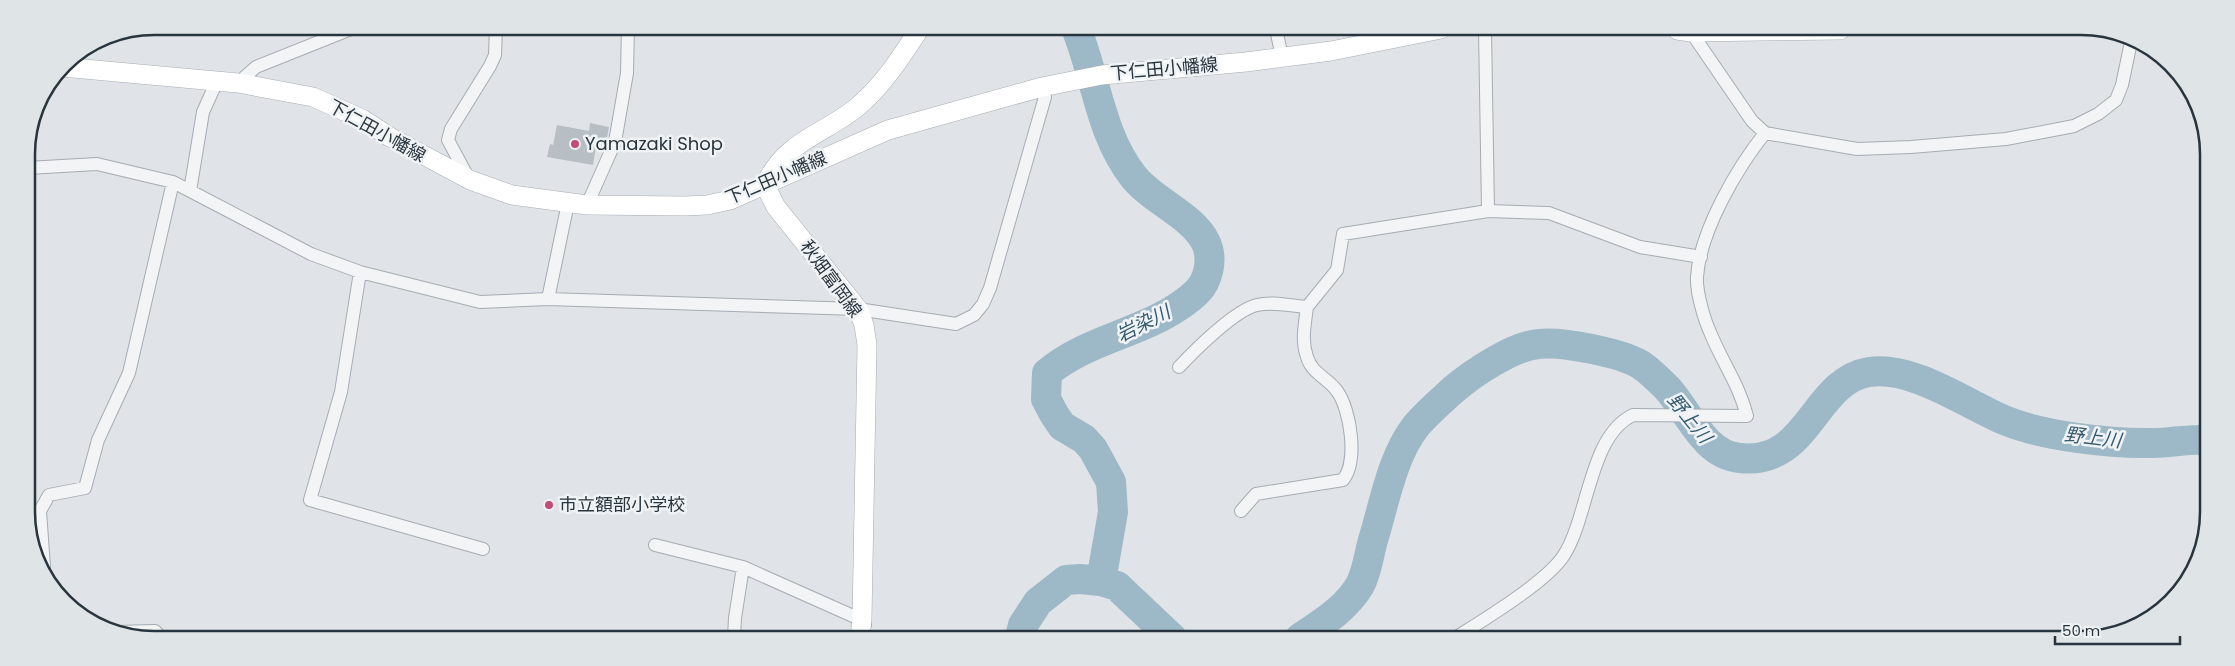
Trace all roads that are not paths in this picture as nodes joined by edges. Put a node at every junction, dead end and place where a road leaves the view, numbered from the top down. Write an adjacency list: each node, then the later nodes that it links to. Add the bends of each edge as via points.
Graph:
1 (335, 35): 13 (street, via 256,67)
2 (496, 35): 17 (street, via 495,56 451,129 448,140)
3 (628, 35): 22 (street, via 627,73 615,142)
4 (915, 35): 19 (main road, via 885,80 855,109 798,144 772,171)
5 (1277, 35): 10 (street)
6 (1411, 35): 10 (main road, 下仁田小幡線)
7 (1484, 35): 23 (street)
8 (1687, 35): 15 (street, via 1752,121)
9 (2131, 46): 15 (street, via 2116,100 2074,126 2006,139 1911,148 1857,149)
10 (1282, 57): 14 (main road, 下仁田小幡線, via 1102,75)
11 (72, 68): 12 (main road, 下仁田小幡線)
12 (216, 81): 13 (main road, 下仁田小幡線); 20 (street, via 203,112)
13 (238, 83): 17 (main road, 下仁田小幡線, via 313,97 334,105)
14 (1042, 87): 19 (main road, 下仁田小幡線, via 888,130); 28 (street, via 1045,97 990,288 974,315 956,324)
15 (1765, 133): 24 (street, via 1748,154 1724,197 1704,242)
16 (35, 168): 18 (street, via 98,164)
17 (470, 180): 21 (main road, 下仁田小幡線, via 512,195)
18 (172, 182): 20 (street); 30 (street, via 129,373 98,440 85,488 49,495)
19 (765, 184): 22 (main road, 下仁田小幡線, via 730,200 707,205); 28 (main road, 秋畑富岡線, via 776,207)
20 (190, 191): 25 (street, via 311,254)
21 (568, 202): 22 (main road, 下仁田小幡線); 26 (street)
22 (588, 204)
23 (1488, 211): 24 (street, via 1549,214 1640,247); 27 (street, via 1343,234 1338,270)
24 (1701, 257): 39 (street, via 1697,278 1702,308 1710,332 1741,394 1747,416 1633,415 1621,420 1605,442 1564,556 1541,579)
25 (360, 272): 26 (street, via 480,302); 34 (street, via 341,392 310,500)
26 (548, 299): 28 (street)
27 (1307, 307): 29 (street, via 1259,304 1247,308 1204,341); 31 (street, via 1303,335 1307,358 1316,373 1338,392 1350,424 1348,474 1343,480 1256,494)
28 (858, 309): 38 (main road, 秋畑富岡線, via 867,345)
29 (1179, 368)
30 (35, 510)
31 (1241, 511)
32 (35, 519): 35 (street)
33 (655, 545): 36 (street)
34 (483, 549)
35 (41, 550)
36 (743, 567): 37 (street); 38 (street)
37 (734, 631)
38 (863, 631)
39 (1465, 631)

